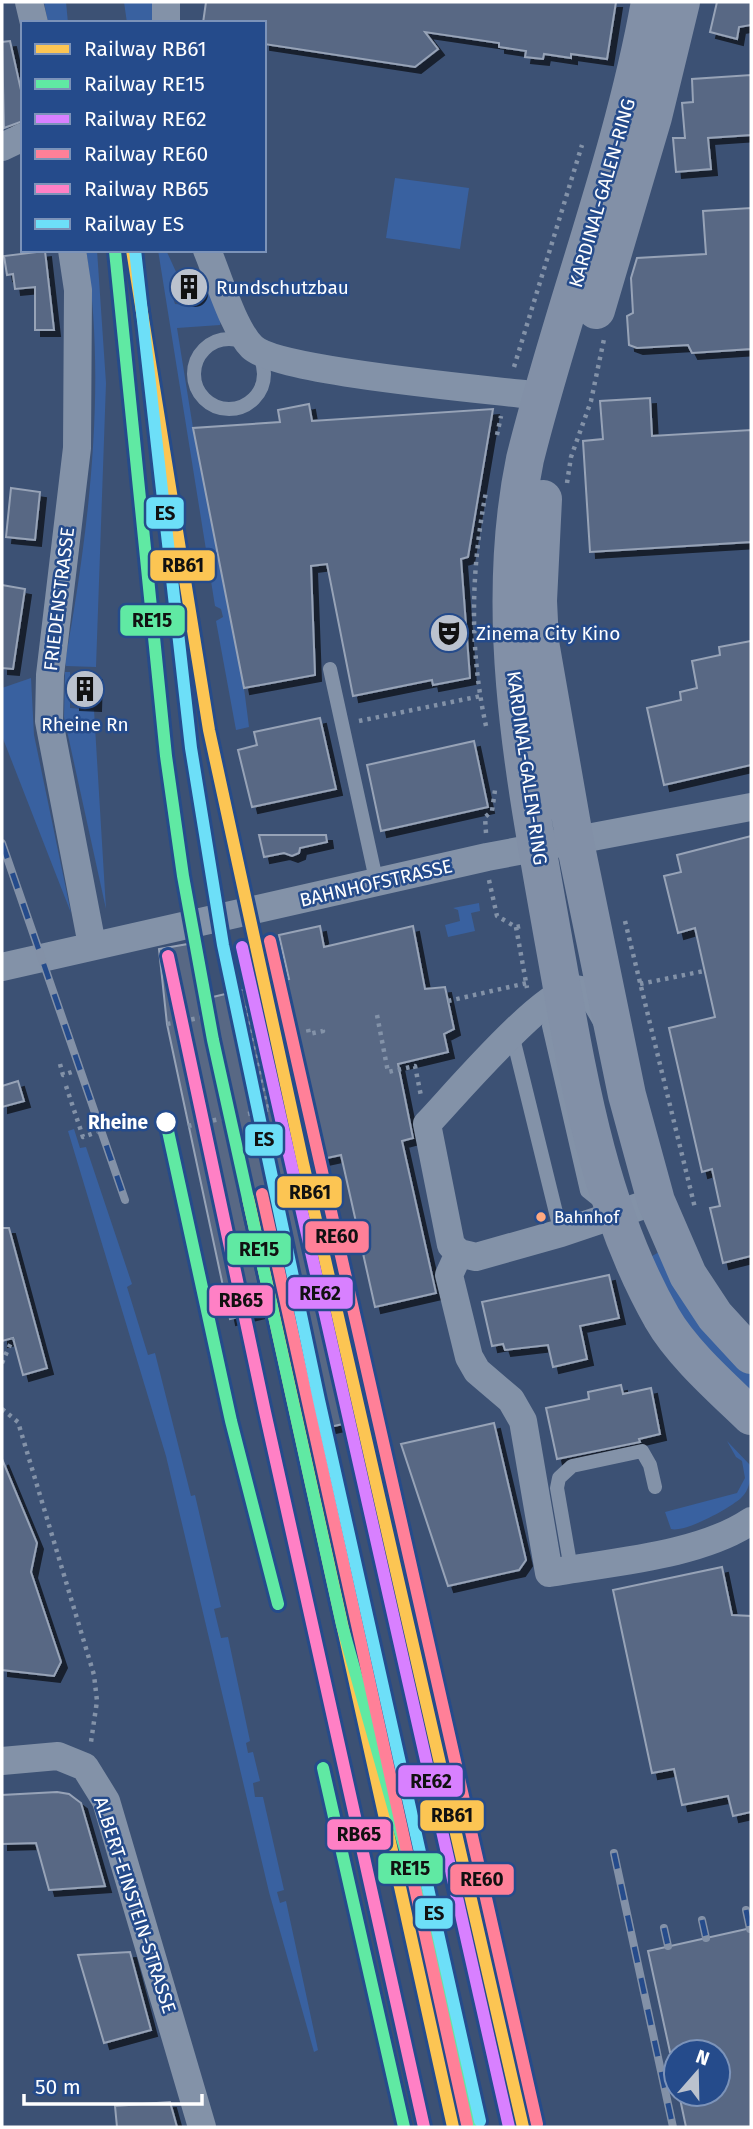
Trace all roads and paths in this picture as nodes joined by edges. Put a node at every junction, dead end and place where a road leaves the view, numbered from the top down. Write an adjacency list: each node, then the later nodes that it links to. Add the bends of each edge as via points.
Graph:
1 (29, 2): 5 (street)
2 (166, 2): 6 (street)
3 (650, 2): 13 (main road, KARDINAL-GALEN-RING, via 639,66)
4 (681, 2): 19 (main road, KARDINAL-GALEN-RING, via 653,117 560,423 542,503 540,642)
5 (34, 21)
6 (166, 21)
7 (21, 138): 8 (street)
8 (2, 147)
9 (72, 252): 24 (street, FRIEDENSTRASSE, via 79,302 77,448 50,675 49,721)
10 (208, 252): 12 (street, via 244,337)
11 (605, 336): 14 (path)
12 (254, 349): 12 (lane, via 233,339 211,344 196,362 202,395 221,408 253,400 264,380 264,368); 13 (street, via 304,366)
13 (541, 396): 16 (main road, KARDINAL-GALEN-RING, via 516,501 510,578)
14 (565, 495)
15 (330, 669): 17 (lane)
16 (516, 688): 17 (path); 20 (main road, KARDINAL-GALEN-RING)
17 (344, 724): 22 (lane)
18 (751, 807): 19 (street, BAHNHOFSTRASSE)
19 (575, 842): 20 (street, BAHNHOFSTRASSE); 40 (main road, KARDINAL-GALEN-RING)
20 (537, 848): 22 (street, BAHNHOFSTRASSE); 28 (main road, KARDINAL-GALEN-RING)
21 (489, 883): 29 (path, via 497,916 516,927 527,983)
22 (377, 884): 24 (street, BAHNHOFSTRASSE)
23 (625, 918): 27 (path)
24 (92, 945): 25 (street, BAHNHOFSTRASSE)
25 (2, 967)
26 (705, 971): 27 (path)
27 (640, 984): 53 (path)
28 (563, 992): 39 (street); 40 (street, via 577,989 595,1000); 54 (main road, KARDINAL-GALEN-RING, via 589,1124)
29 (448, 1001)
30 (265, 1004): 31 (path)
31 (246, 1008): 32 (path); 45 (path)
32 (230, 1011)
33 (377, 1016): 49 (path, via 388,1072 415,1066)
34 (203, 1017): 35 (path)
35 (184, 1021): 36 (path); 48 (path)
36 (167, 1024)
37 (322, 1027): 38 (path, via 323,1031 309,1034)
38 (309, 1030)
39 (512, 1034): 49 (street); 55 (lane)
40 (615, 1036): 52 (main road, KARDINAL-GALEN-RING)
41 (61, 1064): 42 (path, via 63,1075)
42 (75, 1071)
43 (66, 1086): 51 (path, via 83,1137)
44 (288, 1105): 45 (path)
45 (268, 1109): 46 (path)
46 (248, 1114)
47 (224, 1118): 48 (path)
48 (205, 1122): 50 (path)
49 (427, 1124): 56 (street, via 451,1245)
50 (188, 1126)
51 (97, 1132)
52 (656, 1201): 54 (street); 58 (main road, KARDINAL-GALEN-RING, via 688,1275 715,1316)
53 (696, 1212)
54 (616, 1214): 55 (street); 61 (main road, KARDINAL-GALEN-RING, via 663,1320)
55 (561, 1233): 56 (street, via 476,1257)
56 (460, 1253): 64 (street, via 449,1275 469,1357 477,1371 511,1400 523,1421 549,1573)
57 (13, 1338): 59 (path)
58 (751, 1355)
59 (2, 1363)
60 (2, 1409): 66 (path, via 18,1422 94,1675 97,1701)
61 (751, 1416)
62 (654, 1487): 64 (lane, via 642,1451 564,1471 557,1488)
63 (751, 1521): 64 (street, via 734,1532 668,1552)
64 (571, 1569)
65 (2, 1761): 66 (street, via 58,1756)
66 (85, 1767): 67 (street, ALBERT-EINSTEIN-STRASSE, via 106,1801)
67 (202, 2127)

